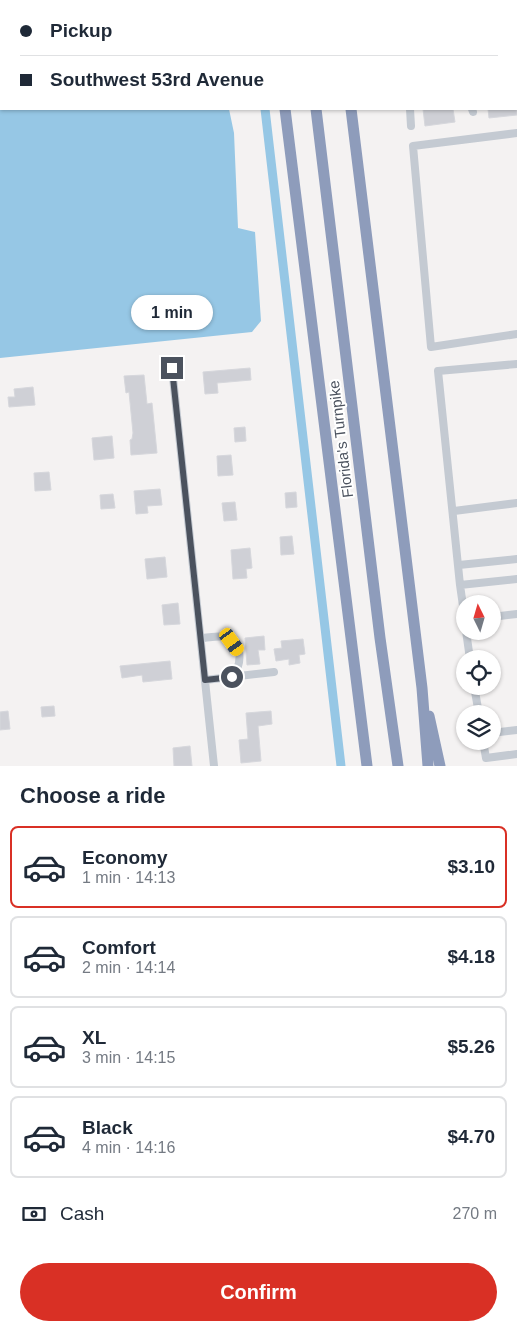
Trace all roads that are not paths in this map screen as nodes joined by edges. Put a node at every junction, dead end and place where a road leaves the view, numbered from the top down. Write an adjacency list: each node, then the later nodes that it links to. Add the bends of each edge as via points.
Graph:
1 (285, 110): 29 (highway)
2 (316, 110): 30 (highway, Florida's Turnpike)
3 (351, 110): 23 (highway)
4 (410, 110): 5 (street)
5 (412, 126)
6 (517, 132): 7 (street, via 412,146 431,347)
7 (517, 334)
8 (517, 364): 11 (street, via 438,371)
9 (172, 368): 19 (street)
10 (517, 503): 11 (street)
11 (454, 511): 13 (street)
12 (517, 559): 13 (street)
13 (459, 566): 15 (street)
14 (517, 579): 15 (street)
15 (460, 585): 16 (street)
16 (461, 595)
17 (517, 614): 18 (street)
18 (501, 616)
19 (200, 638): 21 (street, via 220,636 239,650 241,661); 22 (street)
20 (274, 672): 21 (street)
21 (232, 677): 22 (street)
22 (205, 680): 28 (street)
23 (422, 688): 31 (highway); 32 (highway)
24 (517, 730): 25 (street)
25 (501, 732)
26 (517, 754): 27 (street)
27 (486, 762)
28 (214, 766)
29 (367, 766)
30 (398, 766)
31 (428, 766)
32 (440, 766)

